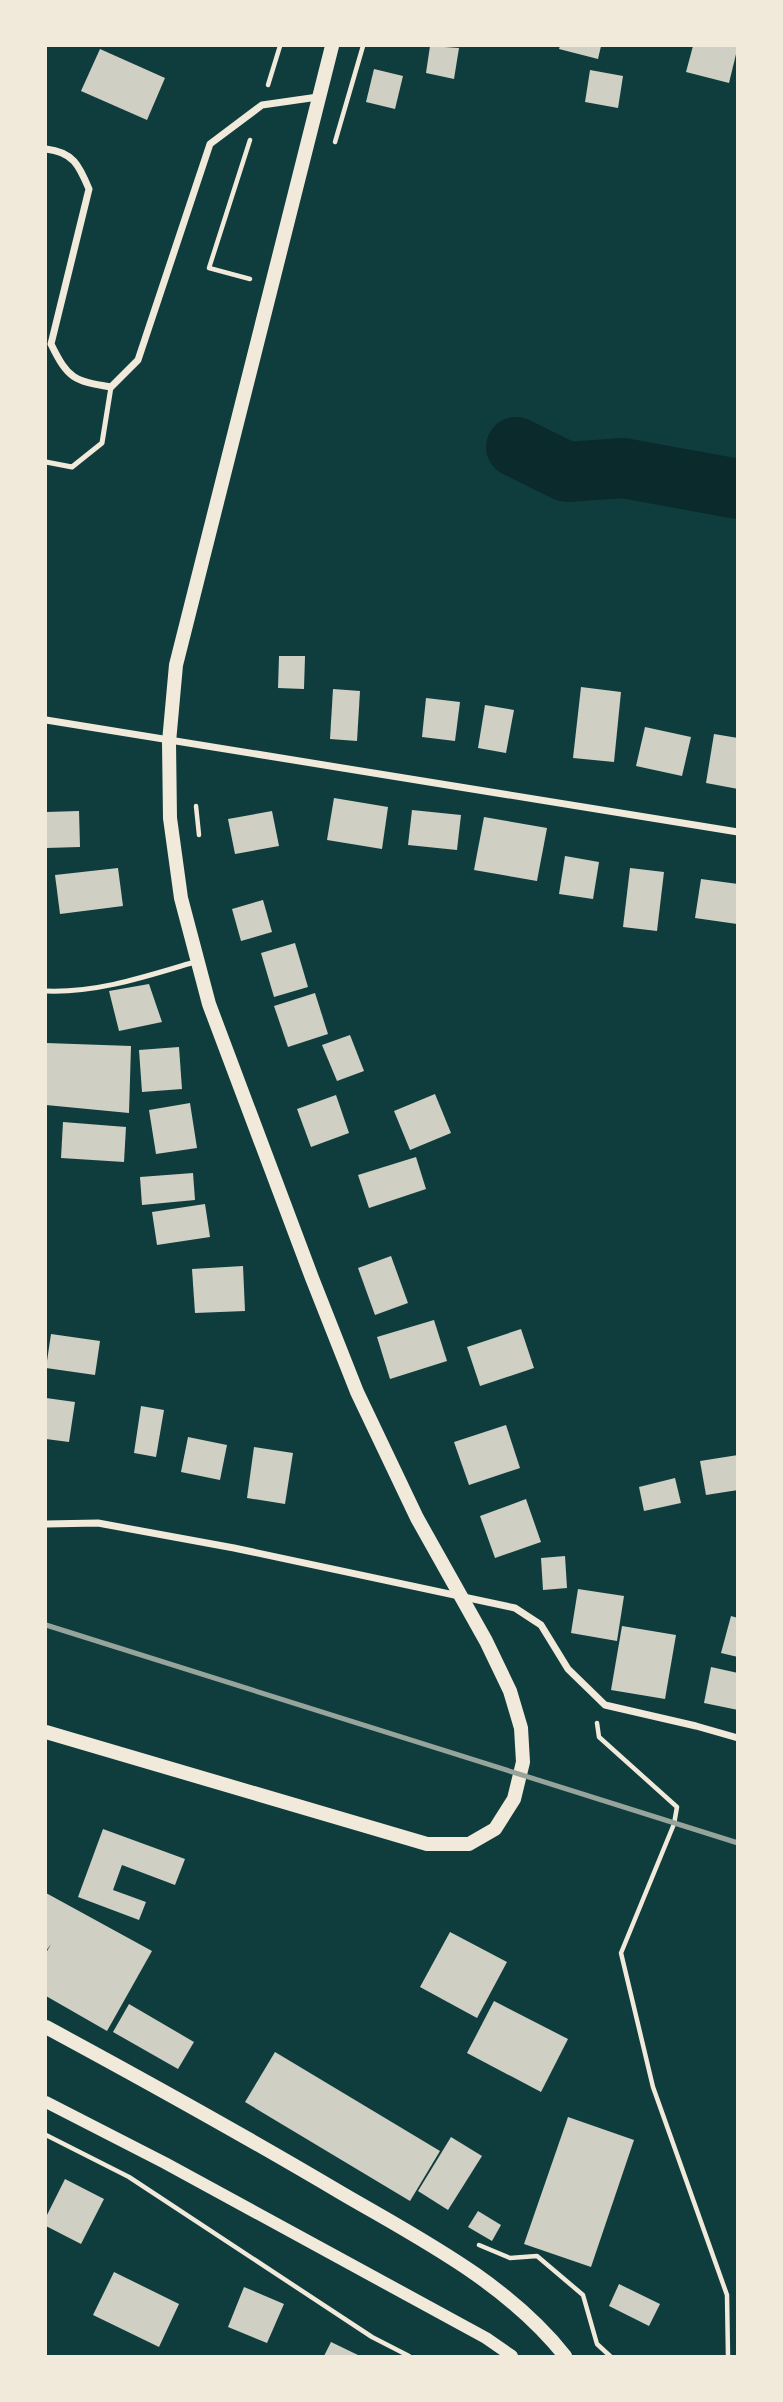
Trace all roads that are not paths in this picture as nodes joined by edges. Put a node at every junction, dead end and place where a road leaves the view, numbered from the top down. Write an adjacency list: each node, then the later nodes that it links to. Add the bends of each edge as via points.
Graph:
1 (332, 46): 2 (main road)
2 (318, 97): 4 (street, via 262,105 210,144 138,360); 7 (main road, via 176,665)
3 (46, 149): 4 (street, via 60,151 79,165 89,189 51,344 62,366 80,382)
4 (111, 387): 5 (lane, via 102,443 72,467)
5 (46, 462)
6 (46, 720): 7 (street)
7 (169, 742): 8 (street); 9 (main road, via 170,818 181,898)
8 (737, 832)
9 (198, 961): 10 (lane, via 125,983 71,992); 12 (main road, via 209,1004 357,1392 416,1518)
10 (46, 991)
11 (46, 1524): 12 (street, via 98,1523)
12 (461, 1597): 13 (main road, via 510,1691 521,1728 523,1762 514,1799 495,1829 469,1844 427,1844); 14 (street, via 515,1608 541,1625 568,1669 605,1705)
13 (46, 1732)
14 (737, 1738)
15 (46, 2027): 18 (main road, via 210,2116 458,2261 506,2295)
16 (46, 2102): 17 (street, via 486,2338)
17 (512, 2357)
18 (565, 2357)

